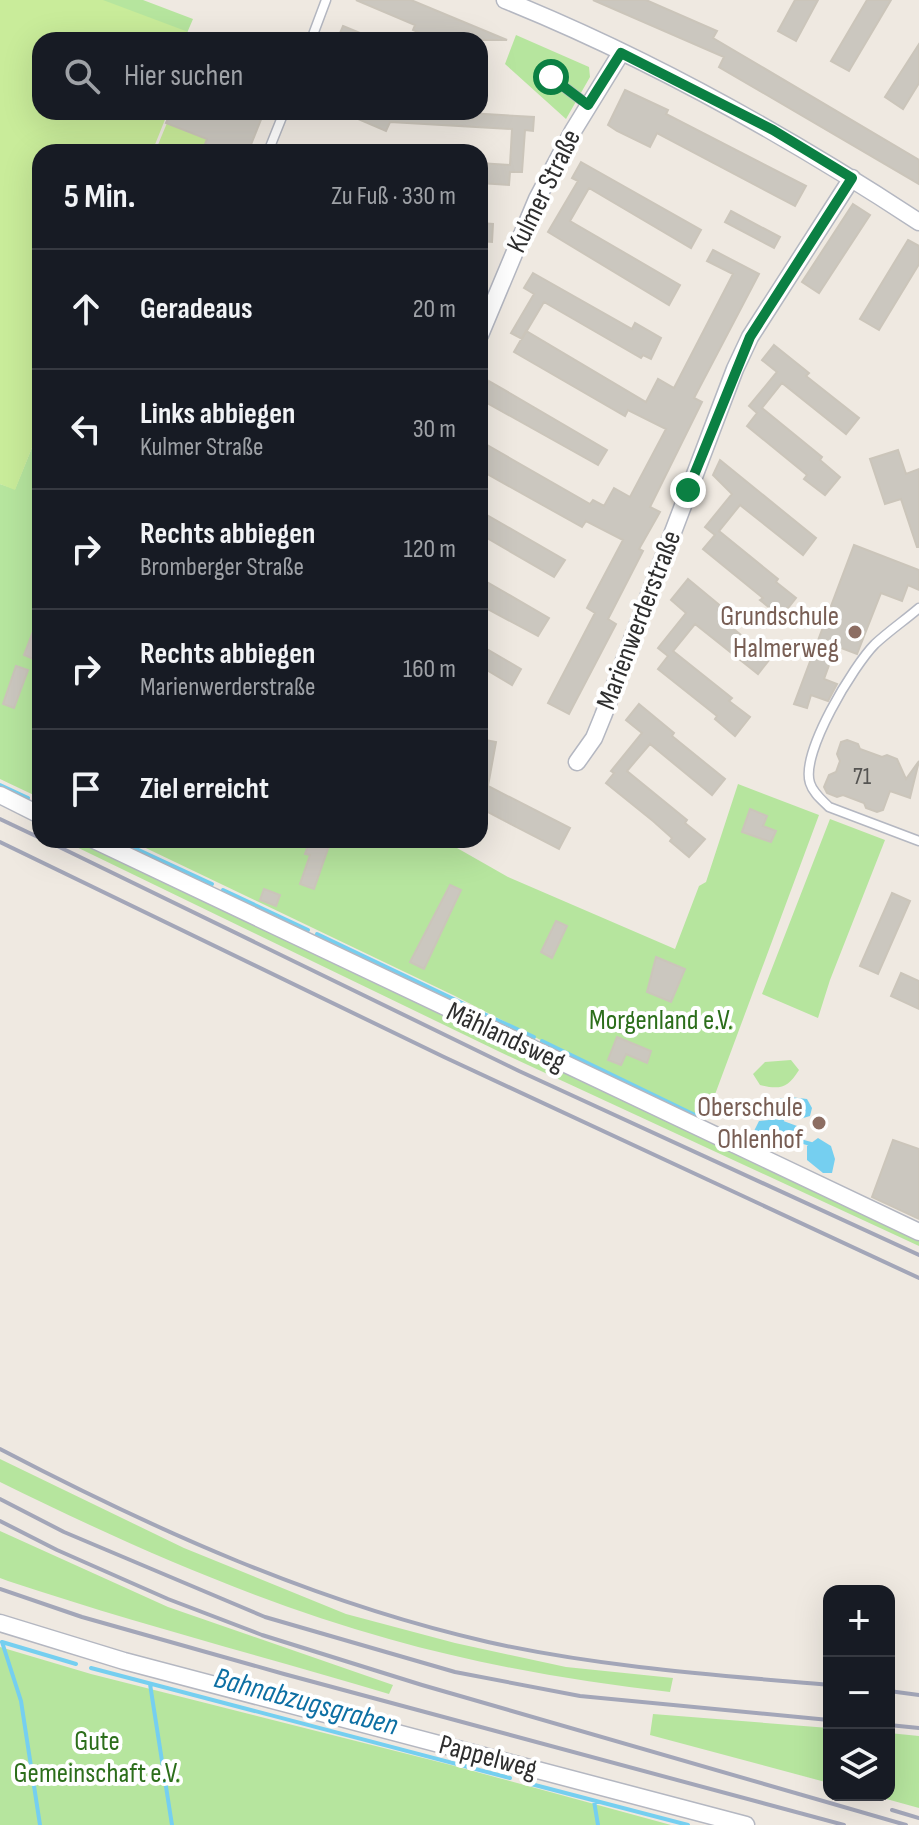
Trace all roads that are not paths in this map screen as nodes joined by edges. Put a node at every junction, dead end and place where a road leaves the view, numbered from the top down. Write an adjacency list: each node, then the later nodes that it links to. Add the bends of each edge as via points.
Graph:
1 (326, 0): 4 (lane)
2 (505, 0): 3 (street)
3 (547, 8): 5 (street)
4 (314, 32)
5 (621, 53): 7 (street, Kulmer Straße); 10 (street, via 773,130)
6 (551, 77): 7 (lane)
7 (588, 105): 12 (street, Kulmer Straße, via 537,199)
8 (281, 120): 9 (lane)
9 (271, 144)
10 (852, 178): 11 (street); 14 (street, Marienwerderstraße, via 750,337 603,716)
11 (919, 222)
12 (488, 316)
13 (919, 608): 17 (lane, via 873,646 826,716 809,781 829,807)
14 (577, 762)
15 (0, 795): 16 (street)
16 (32, 811)
17 (919, 841)
18 (111, 848): 19 (street, Mählandsweg)
19 (919, 1232)
20 (0, 1623): 21 (street, Pappelweg, via 124,1661)
21 (746, 1825)

